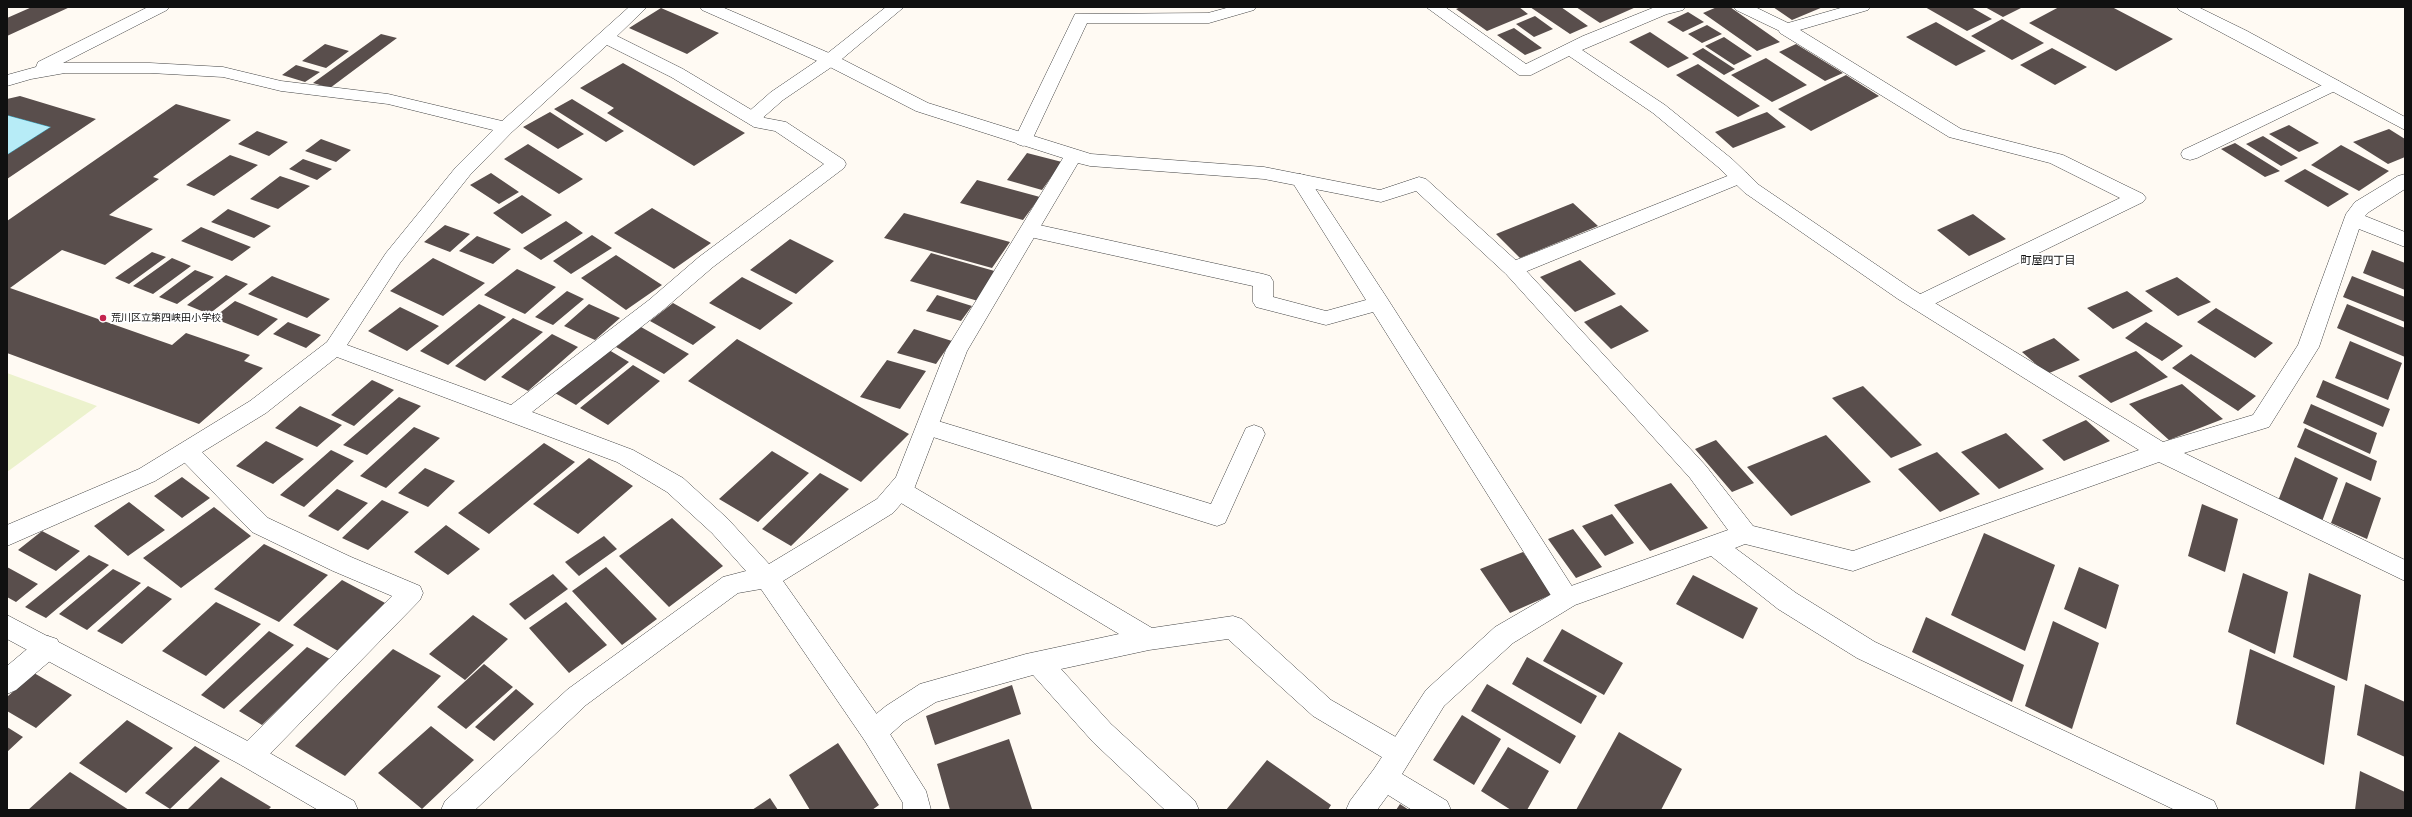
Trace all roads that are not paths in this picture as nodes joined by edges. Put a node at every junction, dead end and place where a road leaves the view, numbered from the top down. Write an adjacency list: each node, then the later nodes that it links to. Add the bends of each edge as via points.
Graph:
1 (161, 7): 16 (street)
2 (639, 7): 12 (street)
3 (708, 7): 14 (street)
4 (896, 7): 14 (street)
5 (1248, 7): 22 (street, via 1209,18 1082,18)
6 (1434, 7): 13 (street, via 1526,71)
7 (1677, 7): 13 (street, via 1662,10)
8 (1742, 7): 11 (street)
9 (1862, 7): 11 (street)
10 (2184, 7): 18 (street)
11 (1786, 28): 33 (street, via 1956,133 2056,159 2136,198)
12 (607, 38): 19 (street, via 677,73); 21 (street)
13 (1570, 49): 25 (street, via 1659,109)
14 (830, 60): 19 (street, via 777,96); 22 (street, via 922,106)
15 (7, 67): 16 (street)
16 (28, 74): 17 (street); 21 (street, via 65,68 150,68 223,72 281,86 388,99)
17 (7, 81)
18 (2333, 85): 20 (street); 23 (street)
19 (752, 118): 35 (street, via 760,123 780,126 837,164 706,262 656,305)
20 (2405, 124)
21 (506, 128): 34 (street, via 463,171 393,258)
22 (1023, 140): 24 (street)
23 (2190, 154)
24 (1073, 156): 26 (street, via 1132,165 1264,173); 29 (street)
25 (1740, 177): 31 (street); 33 (street, via 1752,189)
26 (1300, 180): 31 (street, via 1381,196 1419,184); 32 (street)
27 (2405, 180): 28 (street, via 2362,207)
28 (2353, 219): 30 (street); 39 (street, via 2308,347 2261,421)
29 (1030, 230): 32 (street, via 1263,281 1263,302 1326,318); 36 (street, via 957,350)
30 (2405, 240)
31 (1513, 269): 41 (street, via 1698,472)
32 (1380, 303): 46 (street)
33 (1919, 303): 39 (street)
34 (334, 348): 35 (street); 38 (street, via 258,407)
35 (513, 415): 45 (street, via 625,456 675,485 720,526)
36 (928, 428): 37 (street, via 1217,516); 40 (street, via 906,482)
37 (1254, 434)
38 (187, 451): 42 (street, via 147,475); 54 (street, via 260,525 411,593)
39 (2160, 452): 41 (street, via 1853,561); 44 (street)
40 (899, 490): 45 (street, via 885,506); 48 (street)
41 (1745, 534): 43 (street)
42 (7, 536)
43 (1715, 546): 46 (street); 62 (street, via 1787,601 1866,650)
44 (2405, 571)
45 (767, 578): 52 (street); 57 (street, via 732,584 583,692)
46 (1566, 598): 53 (street, via 1504,634 1435,698)
47 (7, 626): 49 (street)
48 (1149, 639): 50 (street); 53 (street, via 1233,627 1322,708)
49 (48, 647): 51 (street); 54 (street)
50 (1038, 662): 52 (street, via 929,692 895,714); 59 (street, via 1102,733)
51 (7, 682)
52 (874, 732): 58 (street, via 916,800)
53 (1399, 753): 55 (street)
54 (250, 756): 56 (street)
55 (1384, 778): 60 (street); 61 (street)
56 (344, 810)
57 (455, 810)
58 (917, 810)
59 (1185, 810)
60 (1360, 810)
61 (1437, 810)
62 (2203, 810)

